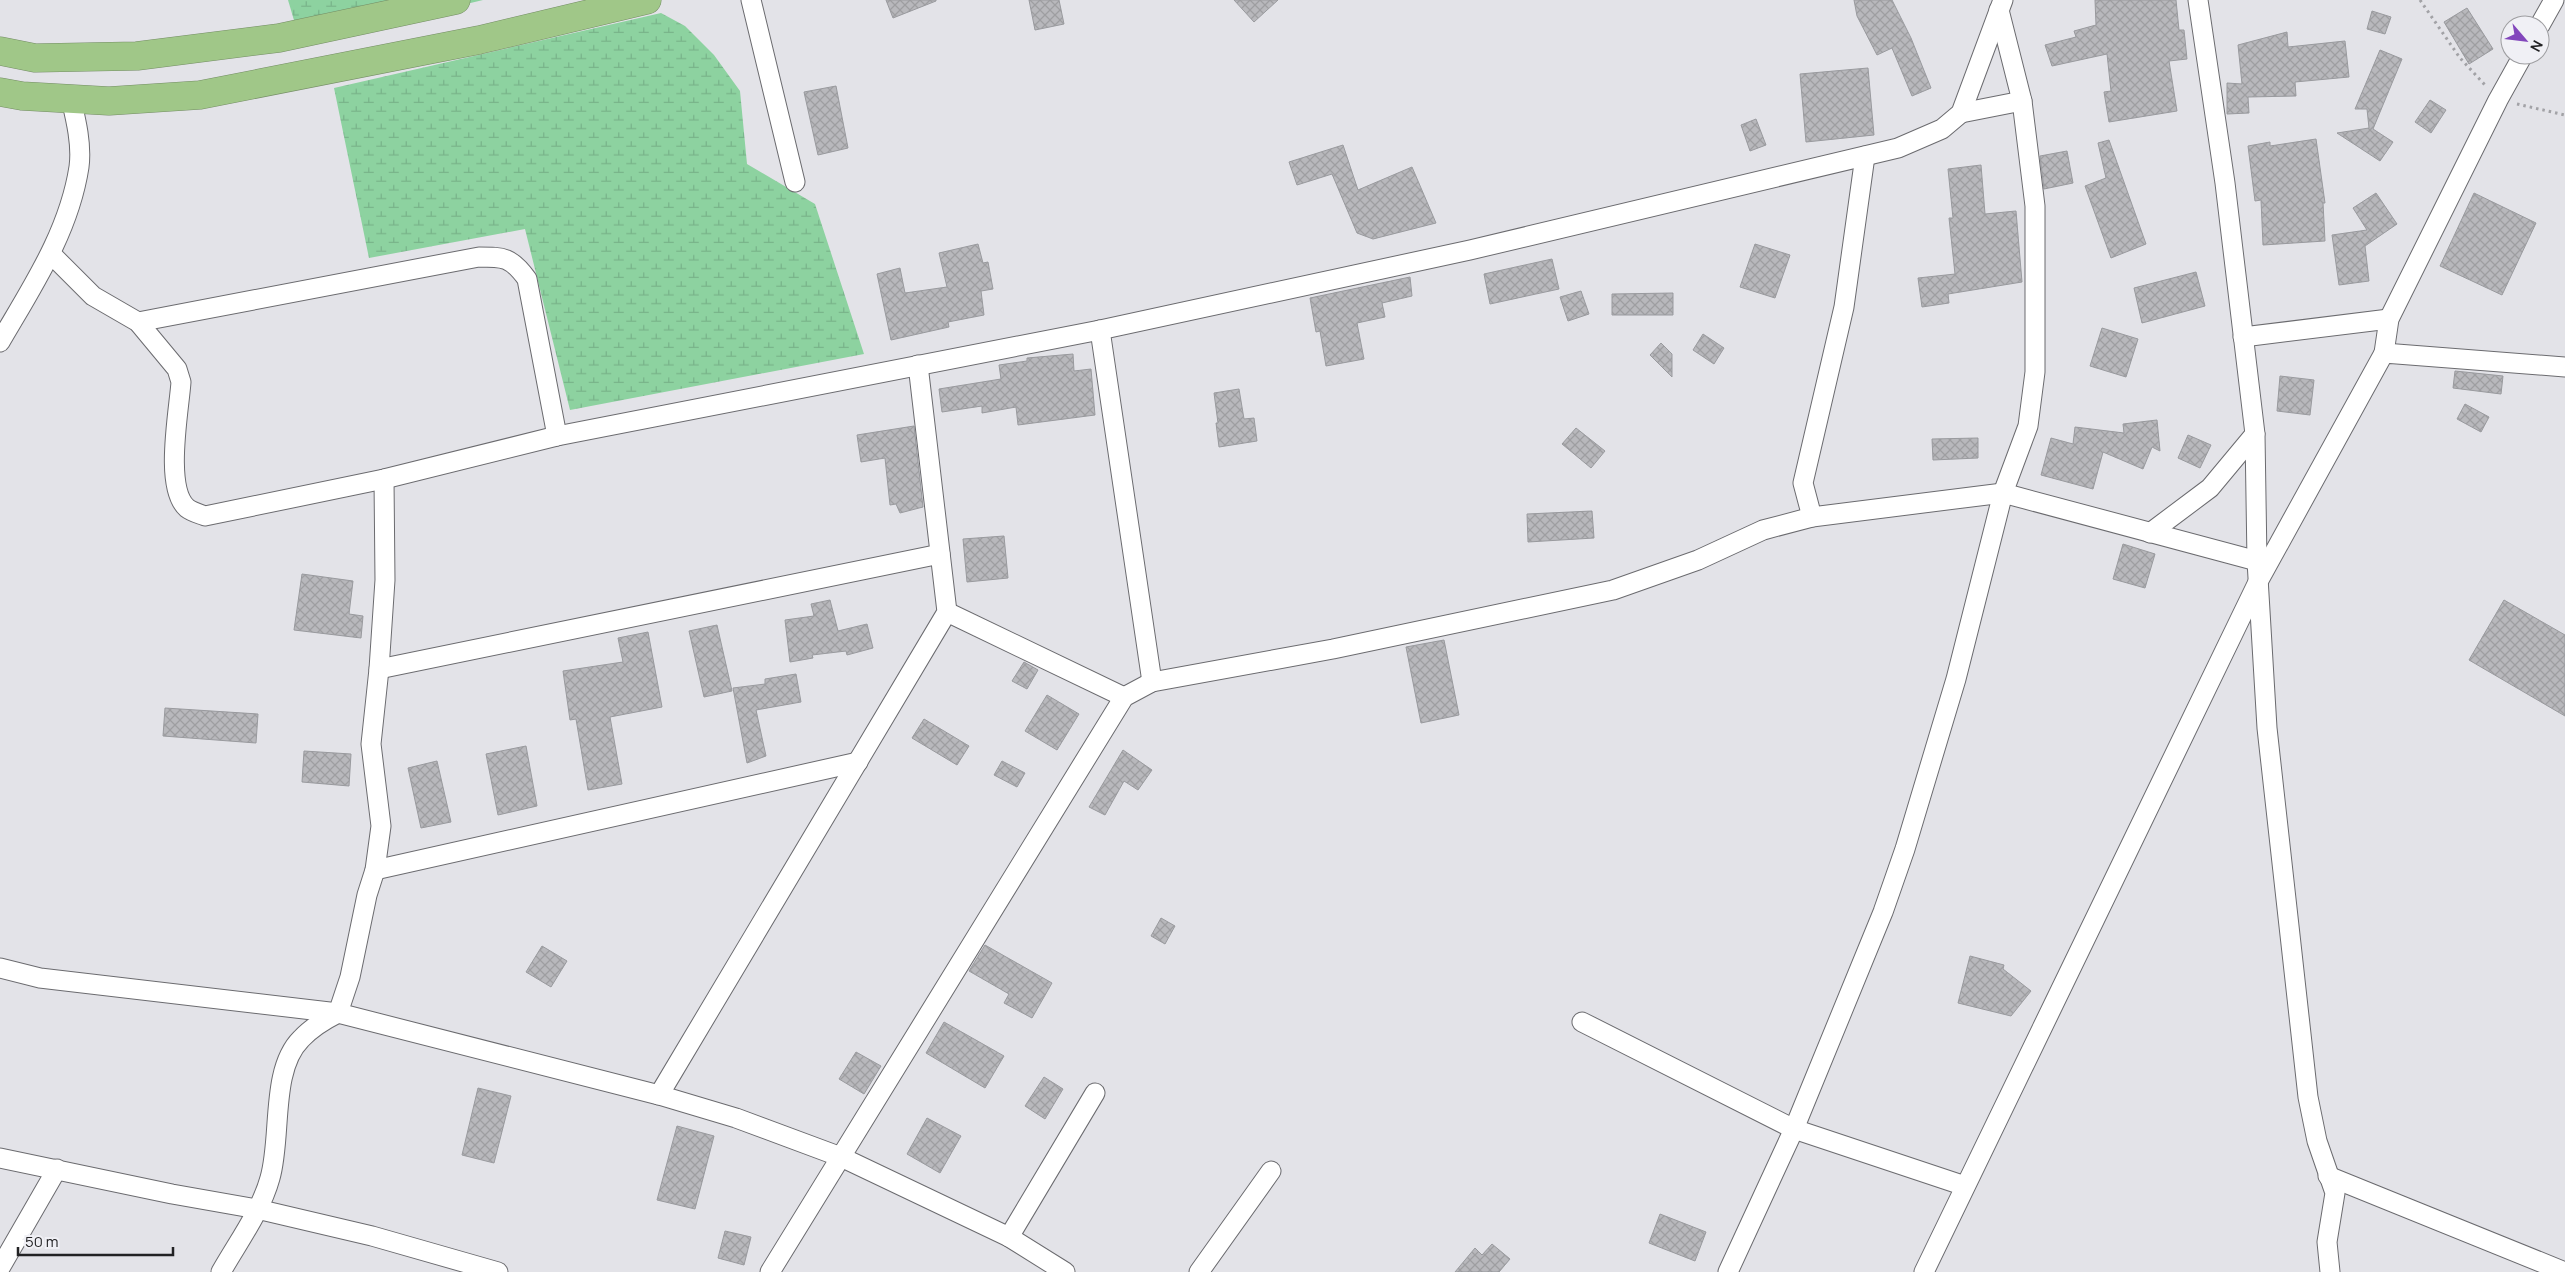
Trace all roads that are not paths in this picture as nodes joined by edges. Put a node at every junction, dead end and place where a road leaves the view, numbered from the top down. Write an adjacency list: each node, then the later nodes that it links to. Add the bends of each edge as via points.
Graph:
1 (456, 0): 8 (highway, via 279,38 137,56 35,58)
2 (648, 0): 11 (highway, via 479,40 200,96 109,101)
3 (751, 0): 15 (street)
4 (2198, 0): 20 (street, via 2225,183)
5 (2554, 0): 7 (street)
6 (2001, 5): 12 (street); 13 (street)
7 (2546, 15)
8 (0, 51)
9 (2517, 65): 17 (street)
10 (0, 92): 11 (highway)
11 (71, 99): 16 (street, via 78,127 79,166 60,234)
12 (2022, 101): 13 (street); 28 (street, via 2035,206 2035,372 2028,426)
13 (1961, 113): 14 (street, via 1942,129 1898,148)
14 (1865, 156): 19 (street, via 1470,250); 29 (street, via 1844,306 1803,483)
15 (795, 182)
16 (51, 254): 18 (street, via 94,296); 21 (street)
17 (2389, 319): 20 (street); 22 (street)
18 (138, 322): 26 (street, via 479,257 505,257 526,279); 27 (street, via 180,376 174,467 178,492 187,508 205,516)
19 (1100, 330): 23 (street); 35 (street)
20 (2243, 337): 25 (street)
21 (0, 342)
22 (2384, 353): 24 (street); 32 (street)
23 (918, 365): 26 (street); 31 (street)
24 (2565, 367)
25 (2255, 434): 30 (street, via 2210,488); 32 (street)
26 (557, 436): 27 (street)
27 (384, 479): 34 (street, via 385,580)
28 (2003, 493): 29 (street); 30 (street); 44 (street, via 1956,679 1905,849 1883,912)
29 (1812, 517): 35 (street, via 1763,530 1698,560 1612,590 1333,649)
30 (2150, 533): 32 (street)
31 (940, 554): 33 (street); 34 (street)
32 (2258, 571): 49 (street, via 2268,728 2308,1097); 50 (street)
33 (947, 612): 36 (street); 37 (street)
34 (379, 669): 38 (street, via 371,744 381,826)
35 (1152, 682): 36 (street)
36 (1124, 697): 45 (street)
37 (858, 762): 38 (street); 43 (street)
38 (375, 870): 40 (street, via 350,978)
39 (0, 968): 40 (street, via 40,978)
40 (338, 1013): 43 (street); 51 (street, via 314,1026 287,1060 271,1177)
41 (1582, 1022): 44 (street)
42 (1095, 1093): 52 (street)
43 (660, 1095): 45 (street, via 736,1118)
44 (1794, 1129): 50 (street); 59 (street)
45 (841, 1157): 52 (street); 56 (street)
46 (0, 1158): 47 (street)
47 (57, 1169): 51 (street); 53 (street)
48 (1271, 1171): 58 (street)
49 (2328, 1176): 61 (street, via 2335,1193 2327,1242); 62 (street)
50 (1965, 1186): 60 (street)
51 (257, 1209): 54 (street); 55 (street, via 372,1236)
52 (1010, 1237): 57 (street)
53 (0, 1268)
54 (221, 1272)
55 (498, 1272)
56 (770, 1272)
57 (1066, 1272)
58 (1200, 1272)
59 (1728, 1272)
60 (1924, 1272)
61 (2330, 1272)
62 (2565, 1272)

